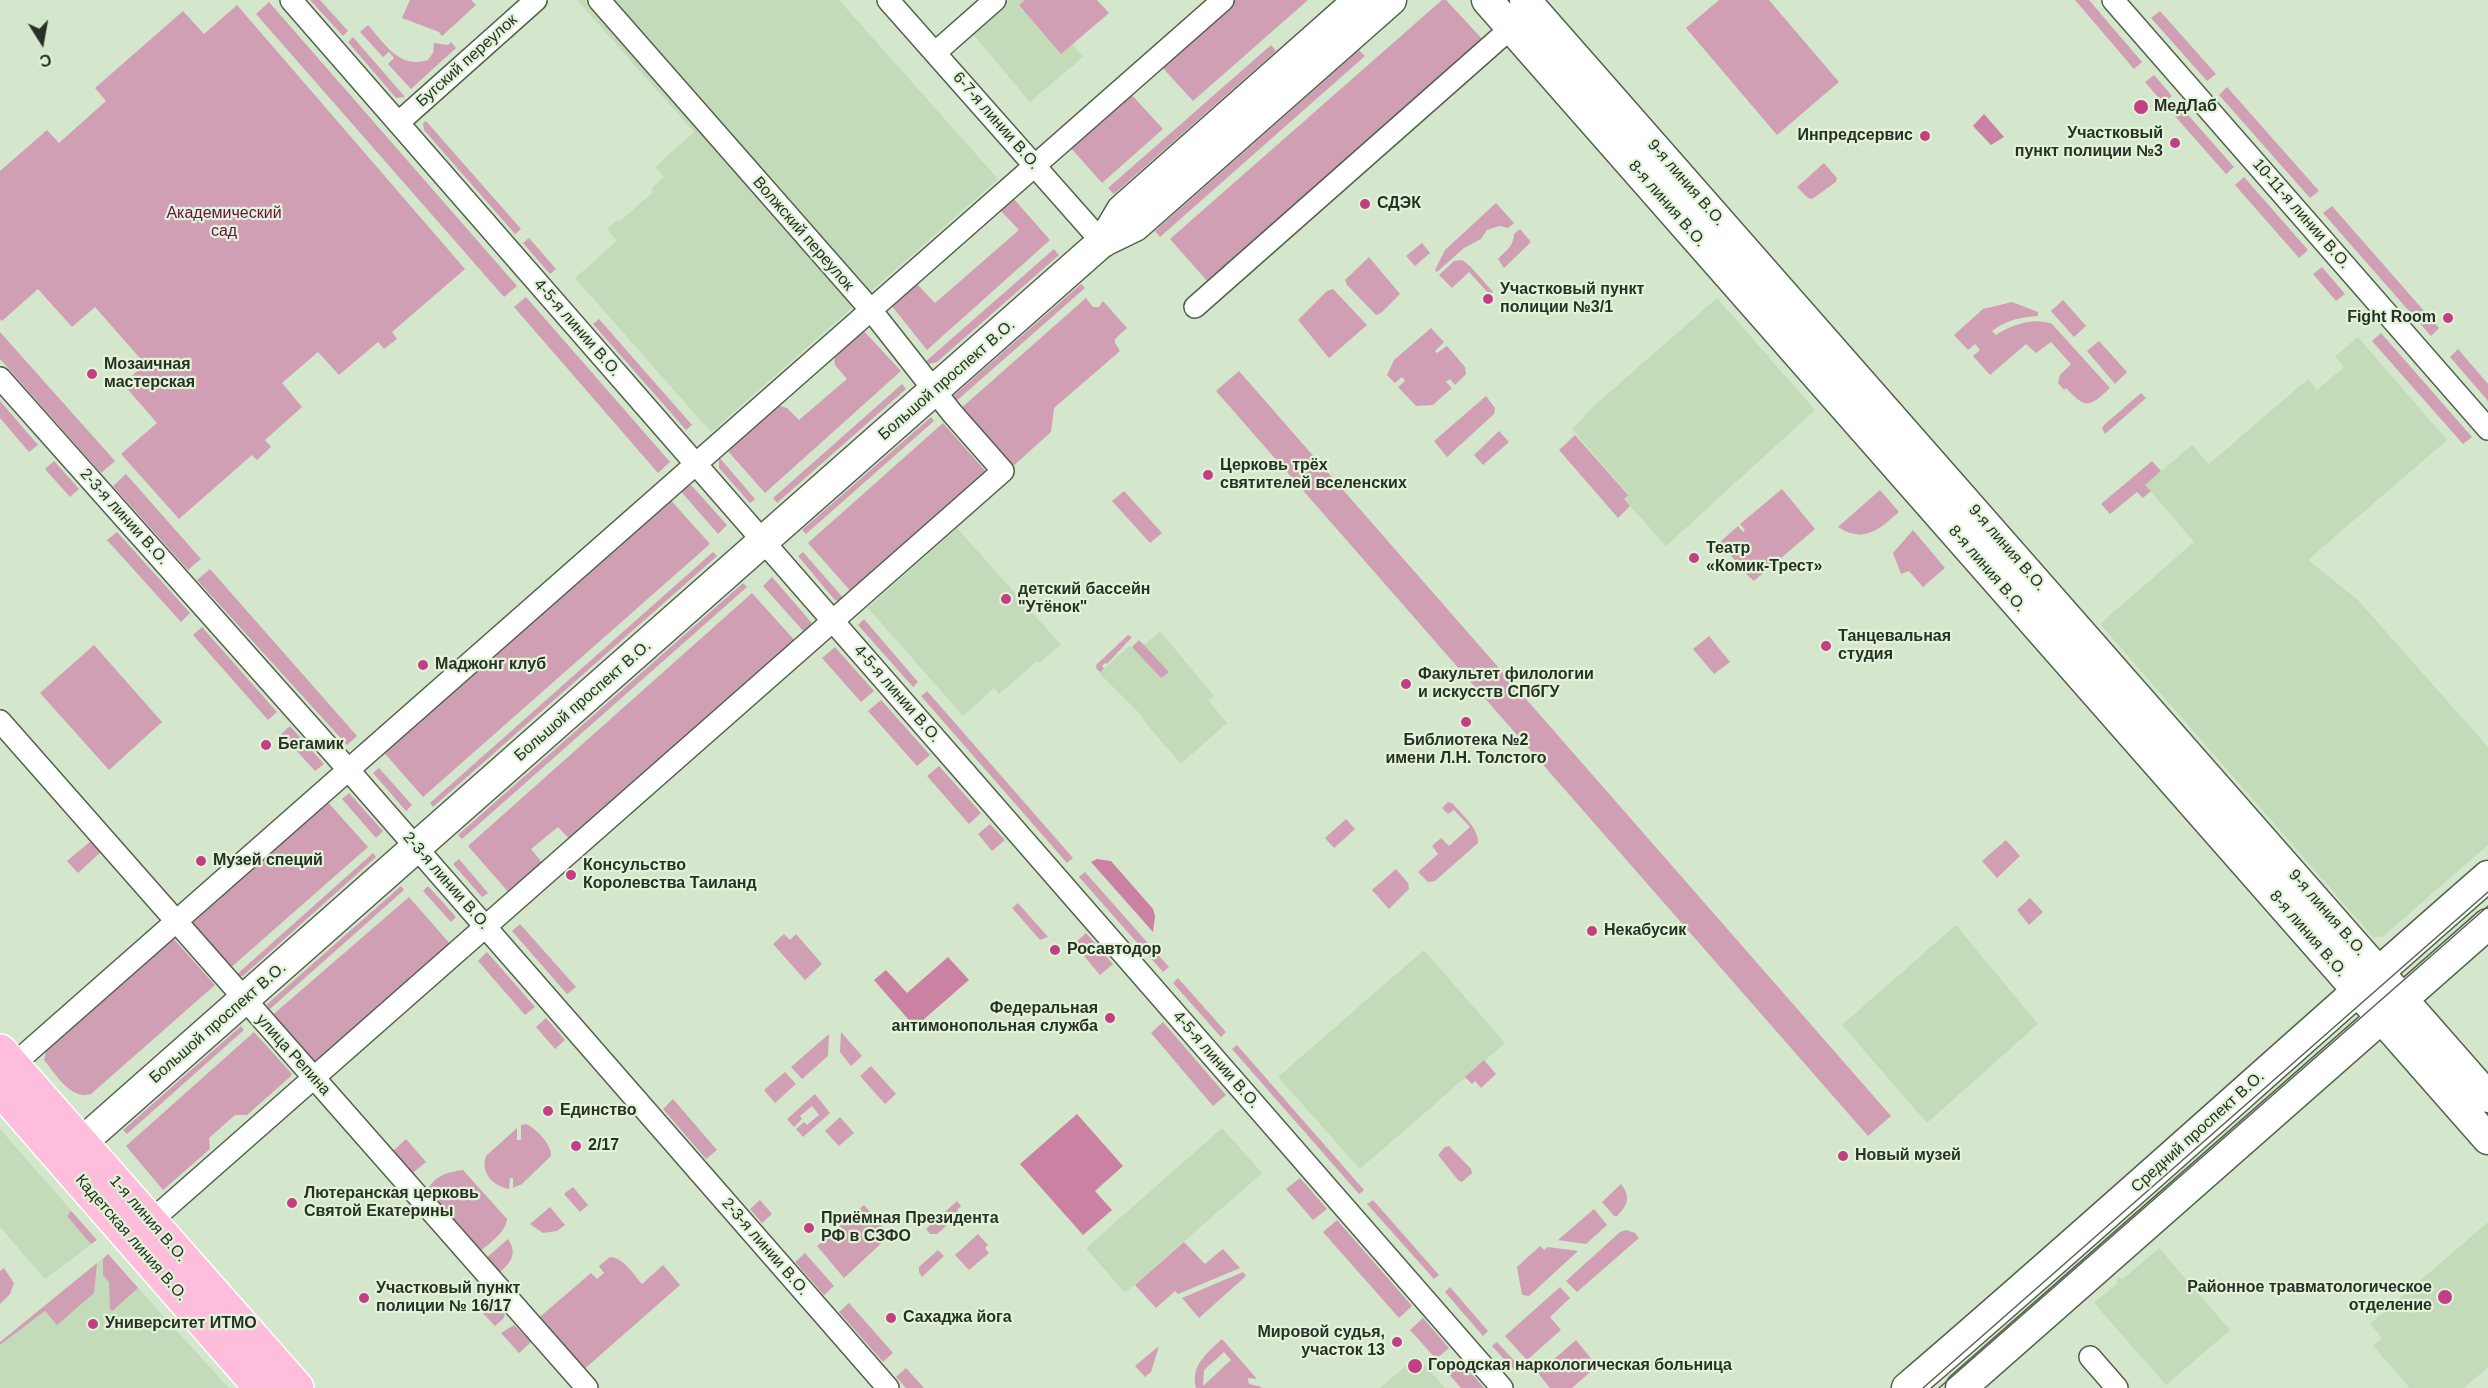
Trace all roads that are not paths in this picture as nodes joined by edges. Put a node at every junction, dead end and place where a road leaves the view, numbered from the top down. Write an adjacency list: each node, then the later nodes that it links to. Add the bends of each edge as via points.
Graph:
1 (291, 0): 13 (street, 4-5-я линии В.О.)
2 (536, 0): 13 (street, Бугский переулок)
3 (599, 0): 17 (street, Волжский переулок)
4 (888, 0): 12 (street, 6-7-я линии В.О.)
5 (995, 0): 12 (street)
6 (1223, 0): 14 (street)
7 (1359, 0): 15 (main road, Большой проспект В.О., via 1122,210)
8 (1391, 0): 15 (main road, Большой проспект В.О., via 1135,226)
9 (1487, 0): 11 (main road, 8-я линия В.О.)
10 (2113, 0): 20 (street, 10-11-я линии В.О.)
11 (1528, 9): 16 (street); 31 (main road, 8-я линия В.О.)
12 (936, 52): 14 (street, 6-7-я линии В.О.)
13 (398, 123): 21 (street, 4-5-я линии В.О.)
14 (1035, 166): 15 (street, 6-7-я линии В.О.); 17 (street)
15 (1102, 242): 19 (main road, Большой проспект В.О.)
16 (1195, 307)
17 (870, 310): 19 (street, Волжский переулок); 21 (street)
18 (0, 378): 25 (street, 2-3-я линии В.О.)
19 (934, 391): 22 (main road, Большой проспект В.О.); 23 (street, Волжский переулок, via 1003,471)
20 (2488, 429)
21 (696, 465): 22 (street, 4-5-я линии В.О.); 25 (street)
22 (763, 542): 23 (street, 4-5-я линии В.О.); 26 (main road, Большой проспект В.О.)
23 (833, 621): 30 (street); 45 (street, 4-5-я линии В.О.)
24 (0, 721): 28 (street, улица Репина)
25 (349, 770): 26 (street, 2-3-я линии В.О.); 28 (street)
26 (416, 848): 30 (street, 2-3-я линии В.О.); 32 (main road, Большой проспект В.О.)
27 (2488, 876): 31 (main road, Средний проспект В.О.)
28 (176, 922): 32 (street, улица Репина); 34 (street)
29 (2488, 924): 33 (main road)
30 (486, 927): 35 (street); 44 (street, 2-3-я линии В.О.)
31 (2368, 981): 33 (main road, 8-я линия В.О.); 46 (main road, Средний проспект В.О.)
32 (244, 999): 35 (street, улица Репина); 38 (main road, Большой проспект В.О.)
33 (2392, 1009): 36 (main road); 37 (main road, 8-я линия В.О.); 47 (main road)
34 (4, 1068): 38 (main road, 1-я линия В.О.)
35 (314, 1078): 39 (street); 43 (street, улица Репина)
36 (2488, 1097)
37 (2488, 1139)
38 (72, 1152): 39 (main road, 1-я линия В.О.); 41 (main road, Кадетская линия В.О.)
39 (151, 1221): 42 (main road, 1-я линия В.О.)
40 (2090, 1357): 48 (street)
41 (261, 1388)
42 (297, 1388)
43 (587, 1388)
44 (888, 1388)
45 (1502, 1388)
46 (1907, 1388)
47 (1961, 1388)
48 (2117, 1388)

